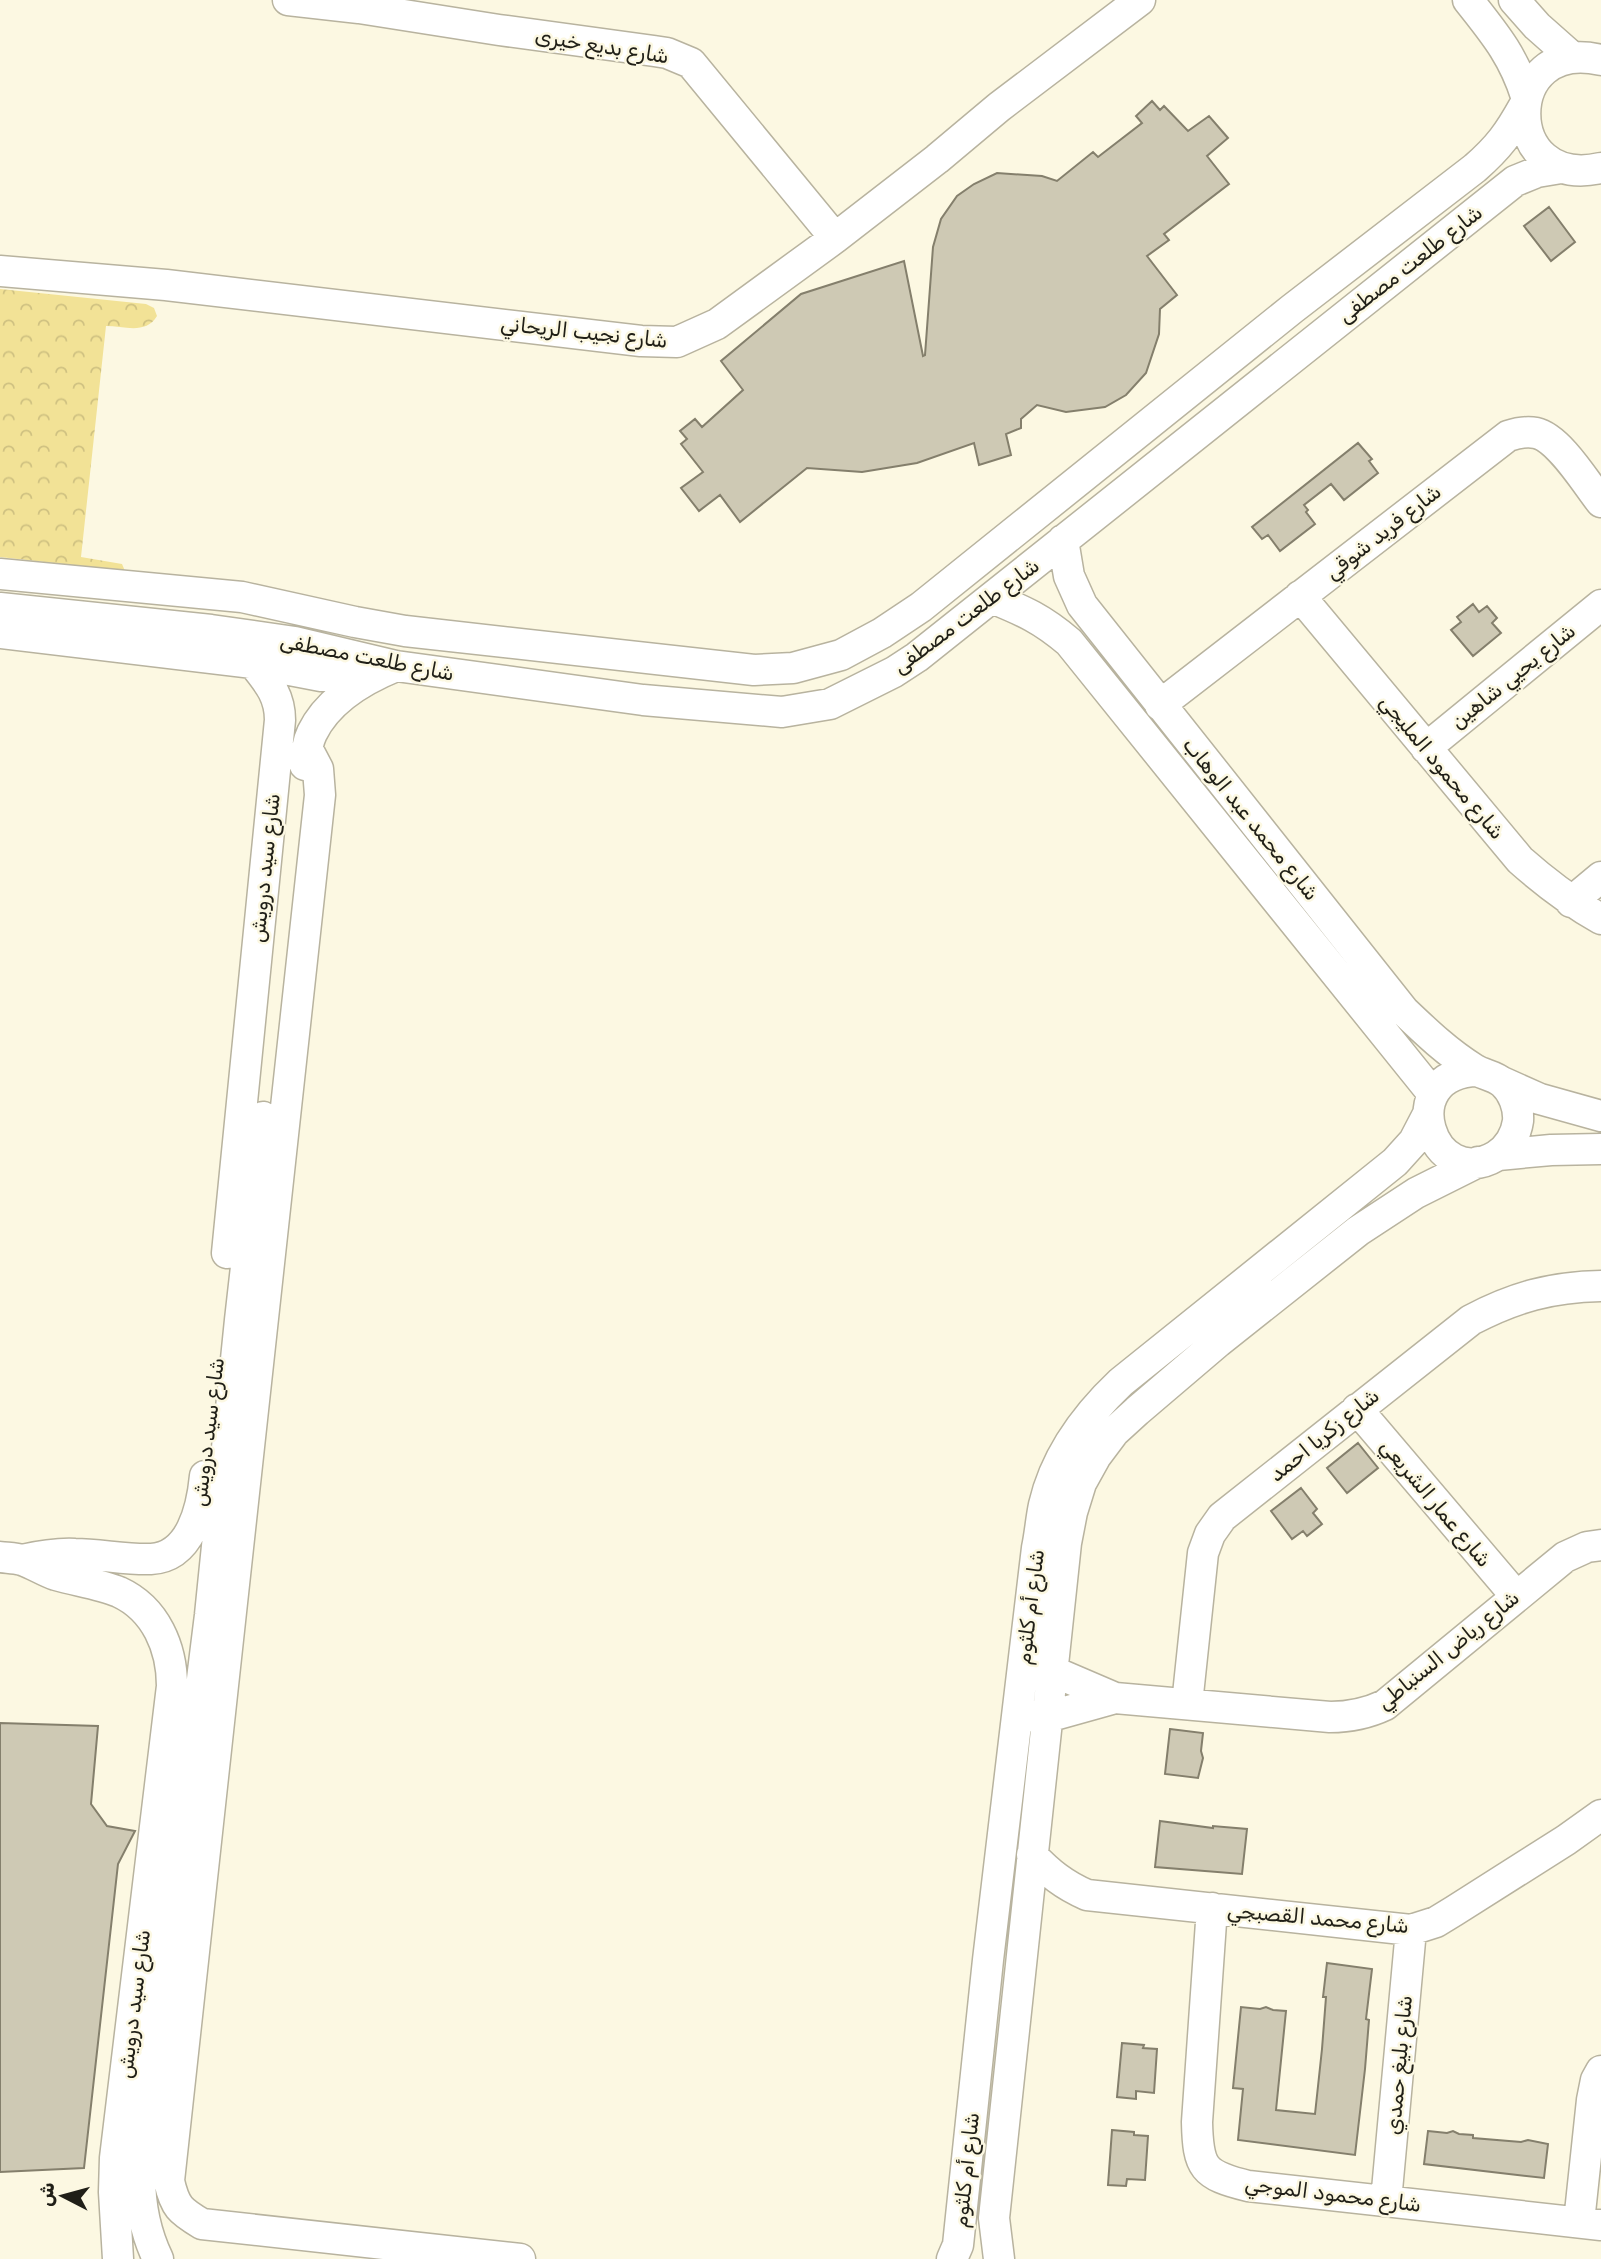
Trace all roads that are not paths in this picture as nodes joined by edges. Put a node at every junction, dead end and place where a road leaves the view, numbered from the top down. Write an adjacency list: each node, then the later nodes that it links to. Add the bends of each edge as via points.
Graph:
1 (288, 0): 5 (street, شارع بديع خيرى)
2 (1140, 0): 9 (street, شارع نجيب الريحاني)
3 (1468, 0): 7 (street, via 1508,52 1519,73)
4 (1514, 0): 6 (street, via 1537,26)
5 (359, 4): 9 (street, شارع بديع خيرى, via 499,30 667,53 691,63)
6 (1587, 58): 7 (street, شارع طلعت مصطفى, via 1557,61 1544,70)
7 (1525, 101): 8 (street, via 1528,137 1542,156); 19 (street, شارع طلعت مصطفى, via 1496,150 921,607 882,633 841,655 793,668 754,670)
8 (1587, 172): 12 (street, شارع طلعت مصطفى, via 1537,172 1515,181)
9 (835, 238): 10 (street, شارع نجيب الريحاني, via 717,324 677,342)
10 (0, 271)
11 (1601, 502): 14 (street, شارع فريد شوقي, via 1552,440 1537,433 1508,436)
12 (1063, 540): 15 (street, شارع طلعت مصطفى); 23 (street, شارع محمد عبد الوهاب, via 1069,576 1082,605)
13 (0, 575): 19 (street, شارع طلعت مصطفى, via 242,597 405,631)
14 (1300, 596): 23 (street, شارع فريد شوقي); 24 (street, شارع محمود المليجي)
15 (992, 598): 22 (street, شارع طلعت مصطفى, via 917,657 830,704 782,712); 29 (street, شارع محمد عبد الوهاب, via 1048,623 1069,642)
16 (1601, 605): 24 (street, شارع يحيي شاهين)
17 (0, 608): 21 (street, شارع طلعت مصطفى, via 211,630 295,642)
18 (0, 633): 20 (street)
19 (655, 660): 22 (street)
20 (253, 663): 21 (street, via 332,676); 36 (street, شارع سيد درويش, via 274,689 280,720 201,1507 181,1543 170,1554 153,1559 75,1554)
21 (385, 663): 22 (street, شارع طلعت مصطفى); 50 (street, via 346,693 320,721 307,748 318,769 320,795 251,1321)
22 (650, 701)
23 (1160, 705): 28 (street, شارع محمد عبد الوهاب, via 1404,1011 1429,1035)
24 (1426, 748): 26 (street, شارع محمود المليجي, via 1520,860)
25 (1601, 877): 26 (street)
26 (1572, 902): 27 (street, شارع محمود المليجي)
27 (1601, 919)
28 (1490, 1077): 29 (street, via 1464,1072 1452,1076 1441,1084); 30 (street); 32 (street, via 1511,1093 1518,1119 1508,1145)
29 (1430, 1105): 32 (street, via 1429,1129 1442,1150 1465,1162); 38 (street, شارع أم كلثوم, via 1414,1141 1395,1161 1121,1382 1085,1420 1061,1459 1045,1503)
30 (1601, 1116)
31 (1601, 1149): 32 (street, شارع أم كلثوم)
32 (1488, 1158): 39 (street, شارع أم كلثوم, via 1416,1193 1358,1231 1114,1432 1081,1483 1072,1513)
33 (1601, 1286): 34 (street, شارع زكريا احمد, via 1533,1293 1501,1304 1443,1340)
34 (1357, 1409): 37 (street, شارع عمار الشريعي); 41 (street, شارع زكريا احمد, via 1222,1517 1210,1534 1203,1553)
35 (1601, 1545): 37 (street, شارع رياض السنباطي, via 1565,1558)
36 (11, 1559): 52 (street, شارع سيد درويش, via 128,1598 158,1628 172,1671)
37 (1516, 1596): 41 (street, شارع رياض السنباطي, via 1385,1705 1368,1713 1330,1717)
38 (1023, 1667): 39 (street, شارع رياض السنباطي); 42 (street, شارع أم كلثوم)
39 (1052, 1671): 40 (street, شارع رياض السنباطي); 43 (street, شارع أم كلثوم)
40 (1115, 1698): 41 (street, شارع رياض السنباطي); 43 (street, شارع رياض السنباطي)
41 (1187, 1704)
42 (1017, 1714): 43 (street); 58 (street, شارع أم كلثوم, via 958,2245)
43 (1047, 1717): 45 (street, شارع أم كلثوم)
44 (1601, 1815): 49 (street, شارع محمد القصبجي, via 1436,1922)
45 (1031, 1855): 46 (street, شارع محمد القصبجي, via 1053,1877); 48 (street, شارع أم كلثوم)
46 (1087, 1895): 47 (street, شارع محمد القصبجي); 48 (street, شارع محمد القصبجي, via 1044,1906)
47 (1212, 1908): 49 (street, شارع محمد القصبجي); 53 (street, شارع محمود الموجي, via 1197,2122 1202,2164 1212,2174 1248,2186)
48 (1024, 1924): 59 (street, شارع أم كلثوم, via 994,2218)
49 (1411, 1930): 53 (street, شارع بليغ حمدي)
50 (167, 2071): 52 (street, شارع سيد درويش); 57 (street, via 173,2199 180,2210 202,2224)
51 (1601, 2071): 54 (street, via 1592,2100)
52 (128, 2160): 55 (street, شارع سيد درويش, via 114,2215); 56 (street, شارع سيد درويش)
53 (1386, 2201): 54 (street, شارع محمود الموجي)
54 (1590, 2224)
55 (118, 2259)
56 (158, 2259)
57 (520, 2259)
58 (952, 2259)
59 (999, 2259)

